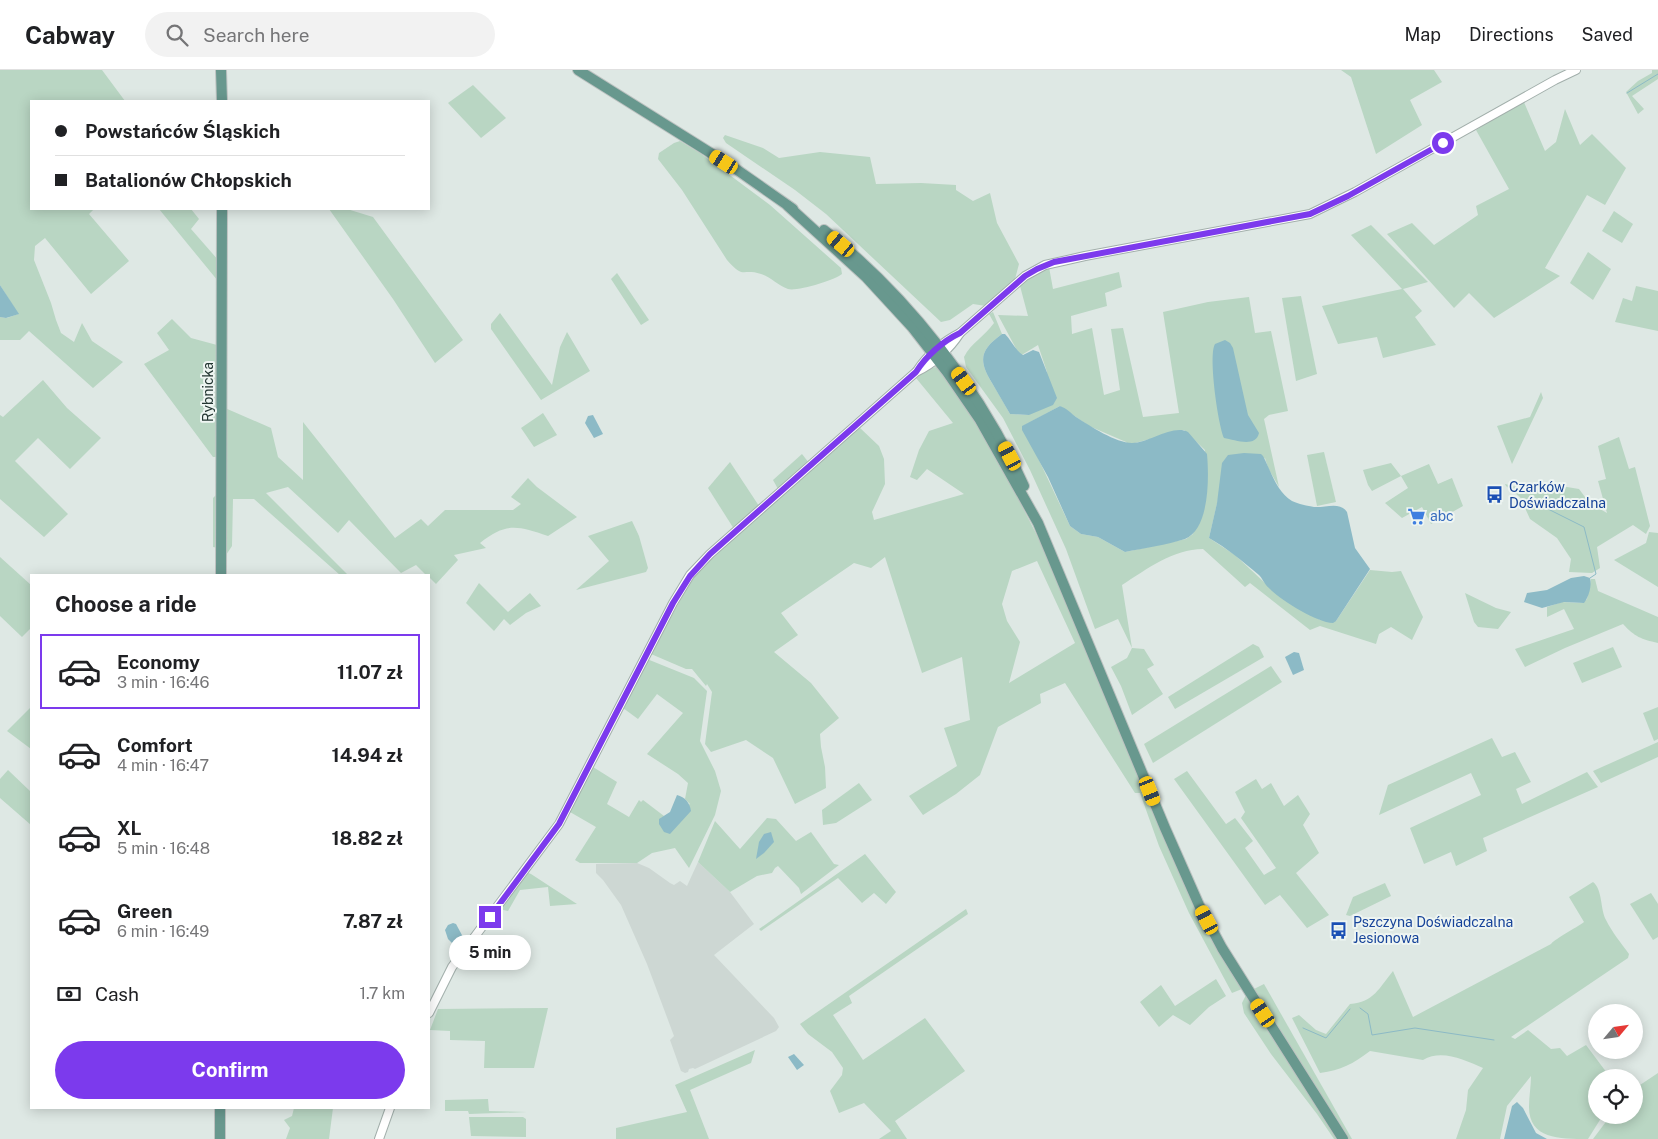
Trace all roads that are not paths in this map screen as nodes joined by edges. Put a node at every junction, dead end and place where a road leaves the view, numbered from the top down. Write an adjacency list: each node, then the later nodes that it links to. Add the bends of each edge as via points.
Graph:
1 (221, 70): 4 (main road)
2 (578, 70): 6 (main road, via 788,206 866,277)
3 (1576, 70): 6 (street, via 1310,214 1054,262 1037,269)
4 (222, 100)
5 (222, 210): 7 (main road, Rybnicka)
6 (938, 353): 8 (street, via 920,365 916,372 710,554 690,576 559,824 452,967); 13 (main road, via 1038,523 1200,905 1244,983)
7 (221, 574)
8 (430, 1011)
9 (220, 1109): 11 (main road)
10 (390, 1109): 12 (street)
11 (220, 1139)
12 (379, 1139)
13 (1343, 1139)

